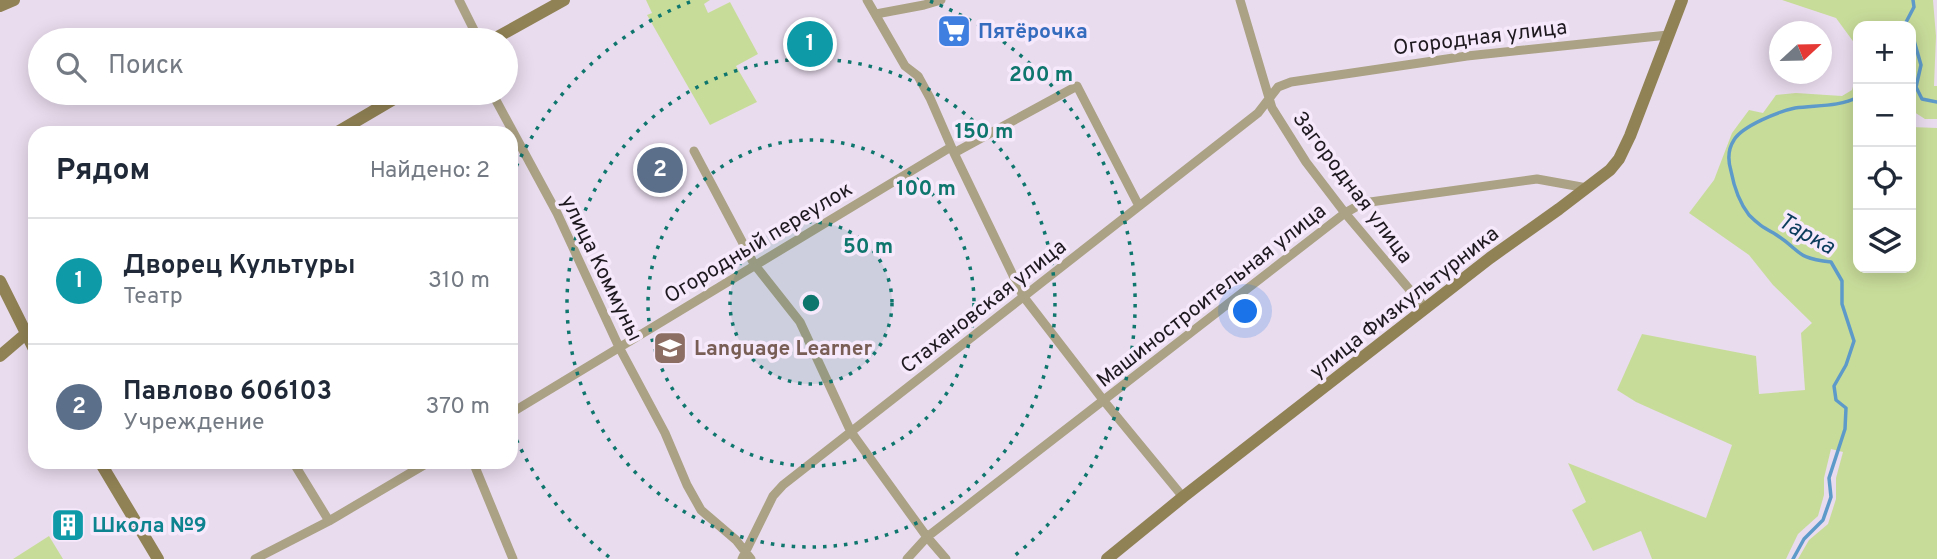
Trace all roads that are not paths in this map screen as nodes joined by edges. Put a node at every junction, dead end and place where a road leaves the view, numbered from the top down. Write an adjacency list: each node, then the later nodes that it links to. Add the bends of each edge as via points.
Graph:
1 (14, 0): 8 (street)
2 (459, 0): 10 (street)
3 (564, 0): 11 (street)
4 (867, 0): 9 (street)
5 (941, 0): 9 (street)
6 (1240, 0): 13 (street, Загородная улица)
7 (1682, 0): 12 (street)
8 (0, 6)
9 (876, 14): 19 (street, via 905,66 918,76)
10 (473, 28)
11 (514, 28)
12 (1668, 35): 13 (street, Огородная улица, via 1466,56 1307,80 1278,88); 21 (street, улица Физкультурника, via 1619,159)
13 (1269, 101): 22 (street, Стахановская улица); 23 (street, Загородная улица, via 1306,162)
14 (384, 105): 16 (street)
15 (498, 105): 17 (street, улица Коммуны)
16 (348, 126)
17 (510, 126)
18 (518, 141): 30 (street, улица Коммуны)
19 (953, 150): 22 (street, Огородный переулок, via 1077,86); 24 (street, Огородный переулок); 26 (street)
20 (694, 151): 24 (street)
21 (1587, 188): 23 (street, Машиностроительная улица, via 1537,179 1363,203); 27 (street, улица Физкультурника)
22 (1139, 206): 26 (street, Стахановская улица)
23 (1345, 213): 27 (street, Загородная улица); 32 (street, Машиностроительная улица)
24 (754, 264): 30 (street, Огородный переулок); 34 (street, via 800,322)
25 (0, 281): 28 (street)
26 (1023, 296): 32 (street); 34 (street, Стахановская улица)
27 (1426, 309): 39 (street, улица Физкультурника)
28 (28, 327)
29 (28, 332): 31 (street)
30 (619, 346): 33 (street, Огородный переулок); 42 (street, улица Коммуны, via 701,510 736,540)
31 (0, 356)
32 (1104, 401): 39 (street); 41 (street, Машиностроительная улица)
33 (518, 409)
34 (851, 432): 41 (street); 42 (street, Стахановская улица, via 773,496)
35 (104, 469): 43 (street)
36 (297, 469): 40 (street)
37 (417, 469): 40 (street)
38 (476, 469): 45 (street)
39 (1182, 497): 48 (street, улица Физкультурника)
40 (329, 521): 44 (street)
41 (927, 537): 46 (street, Машиностроительная улица); 47 (street)
42 (746, 557)
43 (158, 559)
44 (255, 559)
45 (513, 559)
46 (907, 559)
47 (946, 559)
48 (1107, 559)

